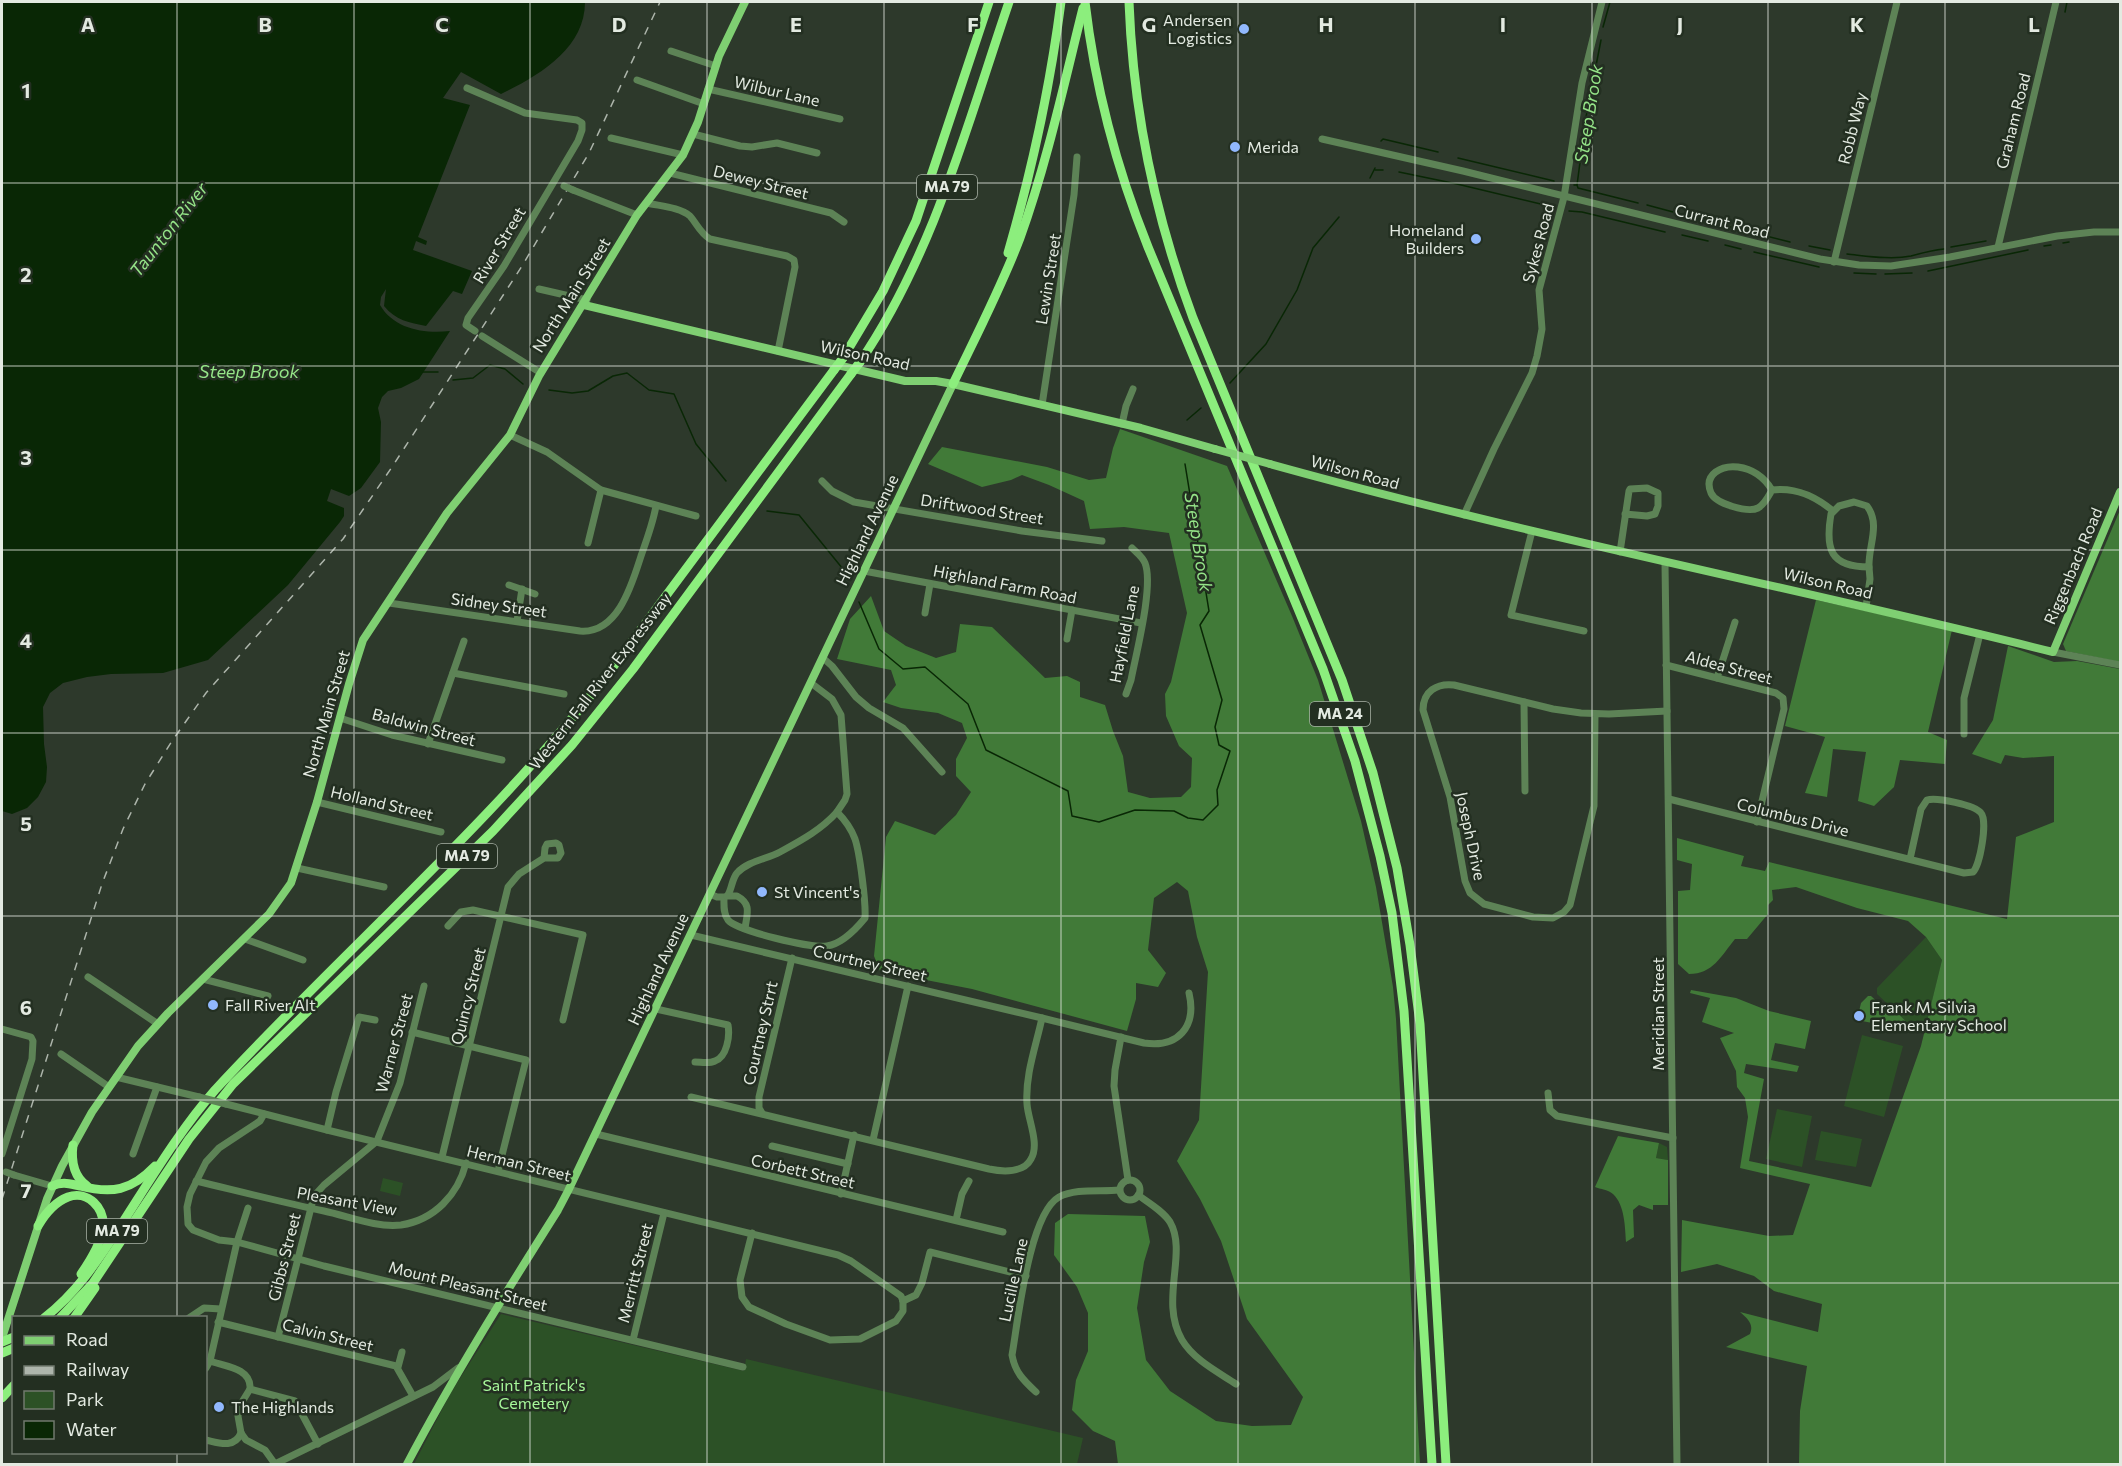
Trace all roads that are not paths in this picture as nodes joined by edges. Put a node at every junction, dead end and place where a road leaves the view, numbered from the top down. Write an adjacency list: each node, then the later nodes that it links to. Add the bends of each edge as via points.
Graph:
1 (745, 2): 11 (main road, North Main Street)
2 (989, 2): 139 (highway, Western Fall River Expressway / MA 79, bridge, via 916,221 888,283 843,358 561,732 482,818 235,1068)
3 (1009, 2): 171 (highway, Western Fall River Expressway / MA 79, bridge, via 933,225 905,286 860,362 645,653 572,745 493,831 233,1084 195,1131)
4 (1061, 2): 32 (highway, via 1036,152)
5 (1085, 2): 32 (highway, via 1032,201); 200 (highway, MA 24, via 1101,97 1127,192 1330,687 1376,837 1392,913 1404,1011)
6 (1129, 2): 201 (highway, MA 24, via 1142,130 1171,254 1193,318 1349,699 1397,868 1420,1024)
7 (1602, 2): 25 (street, Sykes Road, via 1582,83)
8 (1897, 2): 31 (street, Robb Way)
9 (2056, 2): 30 (street, Graham Road)
10 (671, 51): 11 (street)
11 (716, 66): 14 (main road, North Main Street)
12 (638, 80): 15 (street)
13 (467, 87): 24 (street, River Street, via 525,112 582,123 578,141)
14 (708, 89): 15 (main road, North Main Street); 16 (street, Wilbur Lane)
15 (704, 104): 17 (main road, North Main Street)
16 (840, 119)
17 (693, 134): 20 (street, via 740,146 777,143); 21 (main road, North Main Street)
18 (611, 138): 21 (street)
19 (1322, 139): 25 (street, Currant Road)
20 (817, 153)
21 (683, 155): 23 (main road, North Main Street)
22 (1077, 157): 41 (street, Lewin Street)
23 (670, 173): 26 (main road, North Main Street); 28 (street, Dewey Street, via 831,213)
24 (553, 182): 27 (street, bridge); 35 (street, River Street, via 467,321 466,325)
25 (1564, 196): 31 (street, Currant Road); 52 (street, Sykes Road, via 1539,290 1542,329 1533,368)
26 (646, 203): 27 (main road, North Main Street); 37 (street, via 684,212 710,239 794,260)
27 (637, 215): 34 (main road, North Main Street)
28 (844, 222)
29 (2121, 232): 30 (street, Currant Road, via 2078,233)
30 (1998, 247): 31 (street, Currant Road, via 1891,266)
31 (1834, 262)
32 (1000, 281): 39 (highway)
33 (540, 289): 34 (street, Wilson Road)
34 (585, 303): 37 (main road, Wilson Road); 38 (main road, North Main Street)
35 (475, 331)
36 (482, 336): 38 (street)
37 (778, 351): 39 (main road, Wilson Road, via 905,381)
38 (541, 373): 43 (main road, North Main Street)
39 (953, 384): 41 (main road, Wilson Road); 49 (main road, Highland Avenue)
40 (1133, 389): 42 (street)
41 (1042, 405): 42 (main road, Wilson Road)
42 (1122, 424): 52 (main road, Wilson Road, bridge)
43 (510, 435): 45 (street, via 547,452); 66 (main road, North Main Street, via 447,513)
44 (822, 481): 49 (street, Driftwood Street, via 851,500)
45 (601, 490): 48 (street); 56 (street)
46 (1772, 490): 46 (street, via 1760,506 1746,510 1716,499 1710,487 1717,470 1736,467 1759,475); 50 (street, via 1803,492)
47 (2121, 492): 77 (main road, Riggenbach Road)
48 (656, 506): 53 (street); 70 (street, Sidney Street, via 627,596 604,624 584,631)
49 (894, 507): 55 (street, Driftwood Street, via 1022,531); 61 (main road, Highland Avenue)
50 (1833, 511): 60 (street, via 1830,540 1834,556 1848,565); 60 (street, via 1854,502 1869,508 1873,528)
51 (1625, 514): 51 (street, via 1630,488 1656,492 1659,500 1655,514); 58 (street)
52 (1464, 515): 54 (main road, Wilson Road)
53 (696, 516)
54 (1532, 531): 58 (main road, Wilson Road); 73 (street, via 1511,615)
55 (1102, 541)
56 (588, 543)
57 (1132, 548): 72 (street, Hayfield Lane, via 1141,556 1147,573)
58 (1620, 552): 59 (main road, Wilson Road)
59 (1665, 562): 67 (main road, Wilson Road); 80 (street, Meridian Street)
60 (1869, 567): 67 (street)
61 (864, 571): 62 (street, Highland Farm Road); 78 (main road, Highland Avenue)
62 (930, 584): 68 (street, Highland Farm Road); 69 (street)
63 (509, 585): 64 (street)
64 (522, 590): 65 (street); 70 (street)
65 (535, 594)
66 (389, 603): 70 (street, Sidney Street); 89 (main road, North Main Street, via 362,644)
67 (1866, 607): 74 (main road, Wilson Road)
68 (1072, 610): 72 (street, Highland Farm Road); 75 (street)
69 (925, 613)
70 (517, 621)
71 (1735, 622): 82 (street)
72 (1141, 623): 85 (street, Hayfield Lane)
73 (1584, 632)
74 (1980, 634): 77 (main road, Wilson Road); 90 (street, via 1964,698)
75 (1066, 639)
76 (464, 641): 81 (street)
77 (2053, 652): 79 (street, Wilson Road)
78 (823, 658): 83 (main road, Highland Avenue); 93 (street, via 860,700 899,725)
79 (2121, 664)
80 (1666, 665): 82 (street, Aldea Street); 87 (street, Meridian Street)
81 (453, 673): 84 (street); 91 (street)
82 (1717, 678): 98 (street, Aldea Street, via 1783,698 1784,709)
83 (811, 683): 97 (street, via 832,699 842,717 847,792); 104 (main road, Highland Avenue)
84 (564, 694)
85 (1125, 694)
86 (1524, 702): 88 (street, Joseph Drive); 88 (street, Joseph Drive, via 1442,684 1428,693 1423,710 1451,802 1469,890 1488,906 1544,919 1562,914 1573,899 1594,806); 94 (street)
87 (1667, 711): 88 (street, Joseph Drive); 95 (street, Meridian Street)
88 (1594, 714)
89 (340, 718): 91 (street, Baldwin Street); 96 (main road, North Main Street)
90 (1964, 734)
91 (428, 744): 92 (street, Baldwin Street)
92 (502, 760)
93 (942, 772)
94 (1525, 791)
95 (1669, 799): 98 (street, Columbus Drive); 141 (street, Meridian Street)
96 (317, 802): 99 (street, Holland Street); 102 (main road, North Main Street)
97 (837, 812): 105 (street, via 809,835 741,870); 108 (street, via 857,845 865,902 863,920 837,943 824,946)
98 (1757, 822): 101 (street, Columbus Drive)
99 (441, 832)
100 (544, 858): 106 (street, Quincy Street, via 513,880)
101 (1910, 859): 101 (street, via 1921,809 1927,800 1936,798 1982,814 1979,863 1973,872 1958,873)
102 (297, 868): 103 (street); 110 (main road, North Main Street, via 277,905)
103 (384, 887)
104 (710, 894): 105 (street); 109 (main road, Highland Avenue)
105 (726, 896): 108 (street, via 724,910 728,920); 108 (street, via 740,898 747,905)
106 (501, 917): 107 (street, via 467,910); 122 (street, via 583,935); 127 (street, Quincy Street)
107 (448, 926)
108 (745, 928)
109 (691, 935): 111 (street, Courtney Street); 119 (main road, Highland Avenue)
110 (245, 939): 112 (street); 114 (main road, North Main Street)
111 (792, 958): 116 (street, Courtney Street); 135 (street, Courtney Strrt, via 760,1094)
112 (303, 960)
113 (88, 977): 123 (street)
114 (203, 979): 118 (street); 123 (main road, North Main Street)
115 (424, 986): 125 (street, Warner Street)
116 (908, 986): 120 (street, Courtney Street); 142 (street)
117 (1189, 993): 126 (street, Courtney Street, via 1191,1015 1176,1039 1155,1045)
118 (268, 996)
119 (656, 1009): 129 (street, via 728,1025 727,1042 719,1059); 138 (main road, Highland Avenue)
120 (1042, 1018): 126 (street, Courtney Street); 142 (street, via 1027,1092 1034,1148 1028,1163 1013,1170 997,1171)
121 (375, 1020): 137 (street, via 359,1017)
122 (563, 1020)
123 (158, 1024): 130 (main road, North Main Street)
124 (2, 1029): 146 (street, via 31,1036 33,1048)
125 (412, 1032): 127 (street); 143 (street, Warner Street, via 400,1083)
126 (1121, 1037): 153 (street, via 1114,1086)
127 (470, 1045): 148 (street, Quincy Street); 151 (street, via 526,1060)
128 (61, 1054): 131 (street)
129 (695, 1062)
130 (116, 1077): 131 (main road, North Main Street); 132 (street, Herman Street)
131 (109, 1087): 144 (main road, North Main Street)
132 (157, 1087): 136 (street, Herman Street, bridge); 147 (street)
133 (1548, 1093): 141 (street, via 1550,1110 1557,1116)
134 (691, 1097): 135 (street)
135 (762, 1113): 140 (street)
136 (264, 1114): 137 (street, Herman Street); 154 (street, via 260,1121 219,1148)
137 (327, 1130): 143 (street, Herman Street)
138 (596, 1134): 158 (main road, Highland Avenue); 160 (street, Corbett Street)
139 (180, 1136): 157 (highway, via 136,1182 117,1190); 177 (highway, Western Fall River Expressway / MA 79, via 90,1272)
140 (854, 1136): 142 (street); 150 (street)
141 (1672, 1138): 202 (street, Meridian Street)
142 (873, 1140)
143 (377, 1141): 148 (street, Herman Street); 164 (street, Gibbs Street, via 318,1191)
144 (74, 1145): 156 (main road, North Main Street); 157 (highway, via 73,1165 78,1177)
145 (772, 1146): 150 (street)
146 (2, 1154)
147 (133, 1154)
148 (442, 1157): 149 (street, Herman Street)
149 (466, 1163): 151 (street, Herman Street); 164 (street, Pleasant View, via 449,1200 414,1222 390,1225)
150 (848, 1164): 160 (street)
151 (498, 1171): 158 (street, Herman Street)
152 (7, 1172): 156 (street)
153 (1128, 1180): 159 (street); 161 (street, via 1138,1184)
154 (196, 1181): 164 (street, Pleasant View); 170 (street, Mount Pleasant Street, via 187,1207 189,1226 202,1234)
155 (969, 1181): 166 (street)
156 (52, 1186): 157 (highway, via 63,1182); 162 (highway); 167 (main road, North Main Street)
157 (95, 1190)
158 (569, 1190): 165 (street, Herman Street); 175 (main road, Highland Avenue)
159 (1119, 1190): 161 (street, via 1127,1200); 173 (street, Lucille Lane, via 1067,1194 1052,1203 1034,1239)
160 (841, 1194): 166 (street, Corbett Street)
161 (1138, 1195): 191 (street, via 1170,1221 1174,1232 1172,1304 1183,1342 1199,1359)
162 (83, 1196): 167 (highway, via 71,1196 60,1202); 177 (highway, via 101,1211 101,1236 84,1269)
163 (248, 1208): 170 (street)
164 (310, 1210): 172 (street, Gibbs Street)
165 (664, 1213): 169 (street, Herman Street); 184 (street, Merritt Street)
166 (956, 1220): 168 (street, Corbett Street)
167 (38, 1226): 183 (main road, North Main Street)
168 (1003, 1232)
169 (752, 1233): 174 (street, Herman Street, via 842,1256); 174 (street, via 740,1280 743,1299 749,1307 786,1324 830,1340 860,1339 898,1319)
170 (237, 1242): 172 (street, Mount Pleasant Street); 176 (street)
171 (119, 1245): 178 (highway, Western Fall River Expressway / MA 79, via 87,1290); 179 (highway)
172 (298, 1259): 175 (street, Mount Pleasant Street); 182 (street, Gibbs Street)
173 (1026, 1276): 174 (street, via 930,1252 916,1295); 193 (street, Lucille Lane, via 1012,1355 1014,1368)
174 (903, 1301)
175 (496, 1307): 184 (street, Mount Pleasant Street); 187 (main road, Highland Avenue)
176 (221, 1309): 180 (street, via 204,1308); 181 (street)
177 (47, 1316)
178 (61, 1316)
179 (75, 1316)
180 (191, 1316)
181 (218, 1322): 182 (street, Calvin Street); 186 (street)
182 (278, 1337): 189 (street, Calvin Street)
183 (2, 1340)
184 (633, 1340): 190 (street, Mount Pleasant Street)
185 (402, 1352): 189 (street)
186 (210, 1361): 188 (street); 192 (street, via 242,1371 248,1377)
187 (462, 1365): 194 (street, Highland Avenue, via 441,1382); 199 (main road)
188 (207, 1366)
189 (398, 1367): 194 (street)
190 (743, 1367)
191 (1236, 1384)
192 (250, 1389): 195 (street, via 238,1416); 197 (street, via 295,1401)
193 (1036, 1392)
194 (413, 1396): 197 (street, Highland Avenue)
195 (241, 1433): 196 (street, via 233,1443); 198 (street, via 265,1450)
196 (207, 1440)
197 (318, 1444): 198 (street, Highland Avenue)
198 (275, 1464)
199 (407, 1464)
200 (1432, 1464)
201 (1446, 1464)
202 (1677, 1464)

